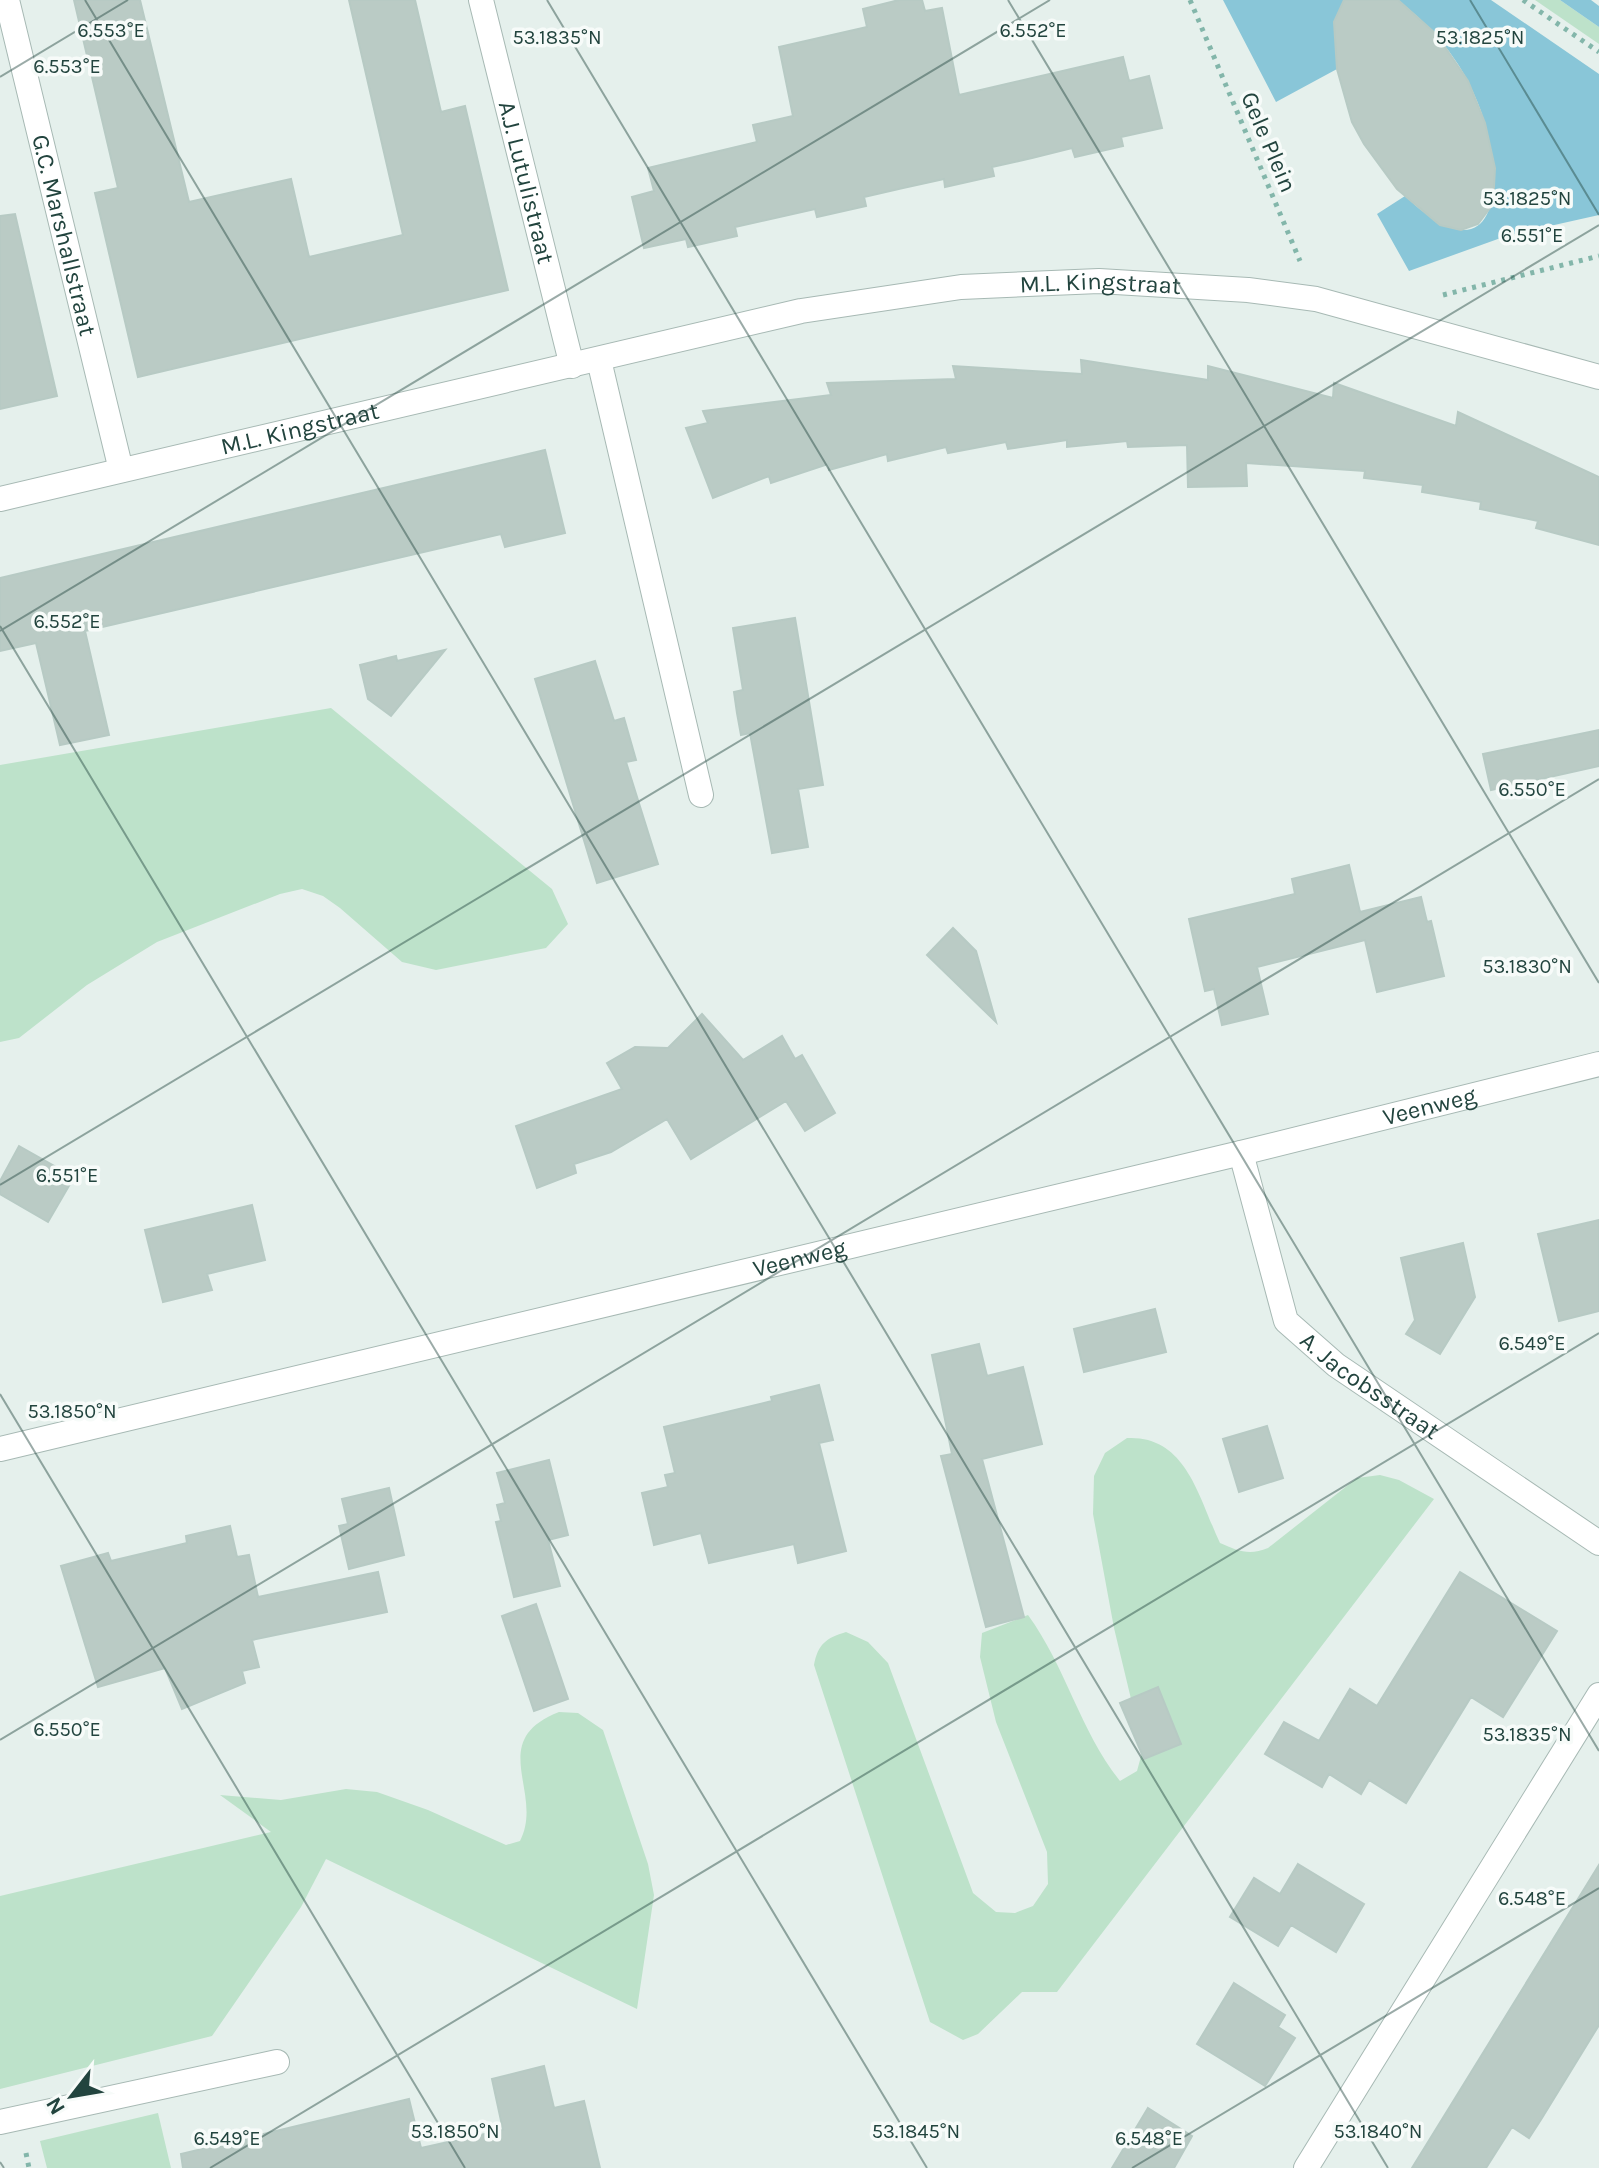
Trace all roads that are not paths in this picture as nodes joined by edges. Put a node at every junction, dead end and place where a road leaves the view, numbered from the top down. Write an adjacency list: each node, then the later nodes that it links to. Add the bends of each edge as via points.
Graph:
1 (7, 0): 6 (street, G.C. Marshallstraat)
2 (481, 0): 4 (street, A.J. Lutulistraat)
3 (599, 360): 4 (street, M.L. Kingstraat); 5 (street, M.L. Kingstraat, via 801,311 961,287 1099,281 1316,299); 8 (street)
4 (572, 366): 6 (street, M.L. Kingstraat)
5 (1599, 377)
6 (121, 470): 7 (street, M.L. Kingstraat)
7 (0, 499)
8 (701, 795)
9 (1599, 1064): 10 (street, Veenweg)
10 (1241, 1153): 11 (street, Veenweg); 12 (street, A. Jacobsstraat, via 1286,1321 1336,1365)
11 (0, 1449)
12 (1599, 1543)
13 (1599, 1695): 16 (street)
14 (277, 2062): 15 (street)
15 (0, 2122)
16 (1306, 2168)

